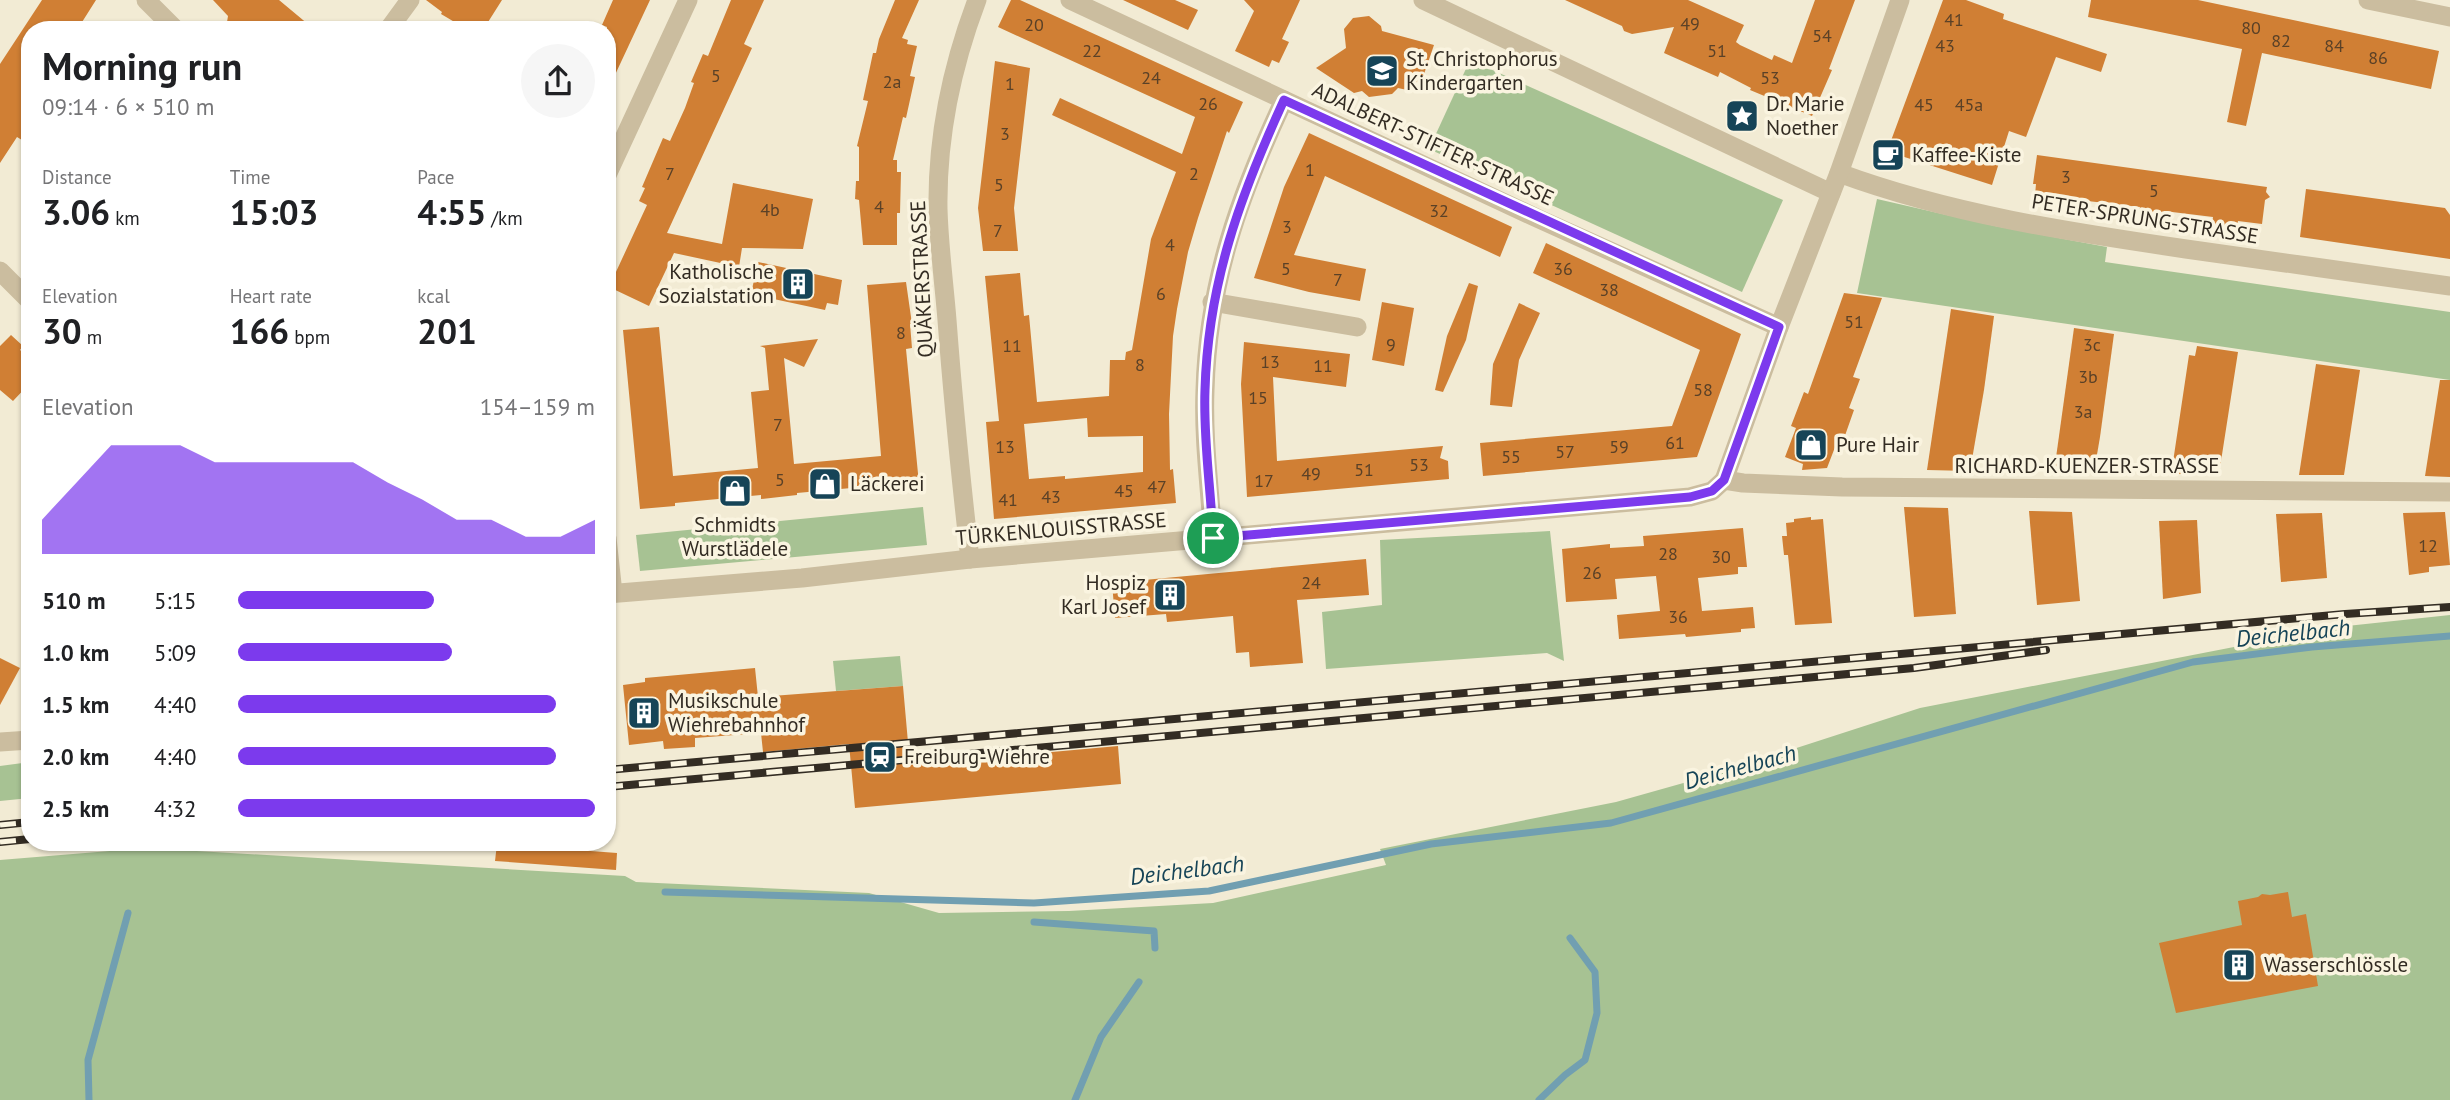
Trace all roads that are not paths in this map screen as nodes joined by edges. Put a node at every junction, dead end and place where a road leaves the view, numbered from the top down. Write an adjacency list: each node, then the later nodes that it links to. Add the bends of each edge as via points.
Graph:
1 (146, 0): 10 (street)
2 (410, 0): 11 (street)
3 (688, 0): 13 (street)
4 (977, 0): 25 (street, QUÄKERSTRASSE, via 948,98 938,208)
5 (1070, 0): 12 (street, ADALBERT-STIFTER-STRASSE)
6 (1423, 0): 15 (street)
7 (1899, 0): 14 (street)
8 (2368, 0): 9 (street)
9 (2450, 17)
10 (167, 21)
11 (395, 21)
12 (1284, 100): 19 (street, via 1235,215); 21 (street, ADALBERT-STIFTER-STRASSE)
13 (616, 156)
14 (1839, 173): 15 (street); 17 (street, PETER-SPRUNG-STRASSE, via 1879,188 2013,221)
15 (1831, 193): 21 (street)
16 (0, 271): 18 (street)
17 (2450, 286)
18 (21, 292)
19 (1212, 302): 20 (street); 24 (street, via 1205,391)
20 (1357, 327)
21 (1779, 327): 22 (street)
22 (1724, 480): 23 (street, RICHARD-KUENZER-STRASSE, via 1842,487); 24 (street, TÜRKENLOUISSTRASSE, via 1712,491 1690,497)
23 (2450, 492)
24 (1213, 538): 25 (street, TÜRKENLOUISSTRASSE)
25 (970, 559): 26 (street, TÜRKENLOUISSTRASSE)
26 (616, 593)
27 (21, 741): 28 (street)
28 (0, 742)

